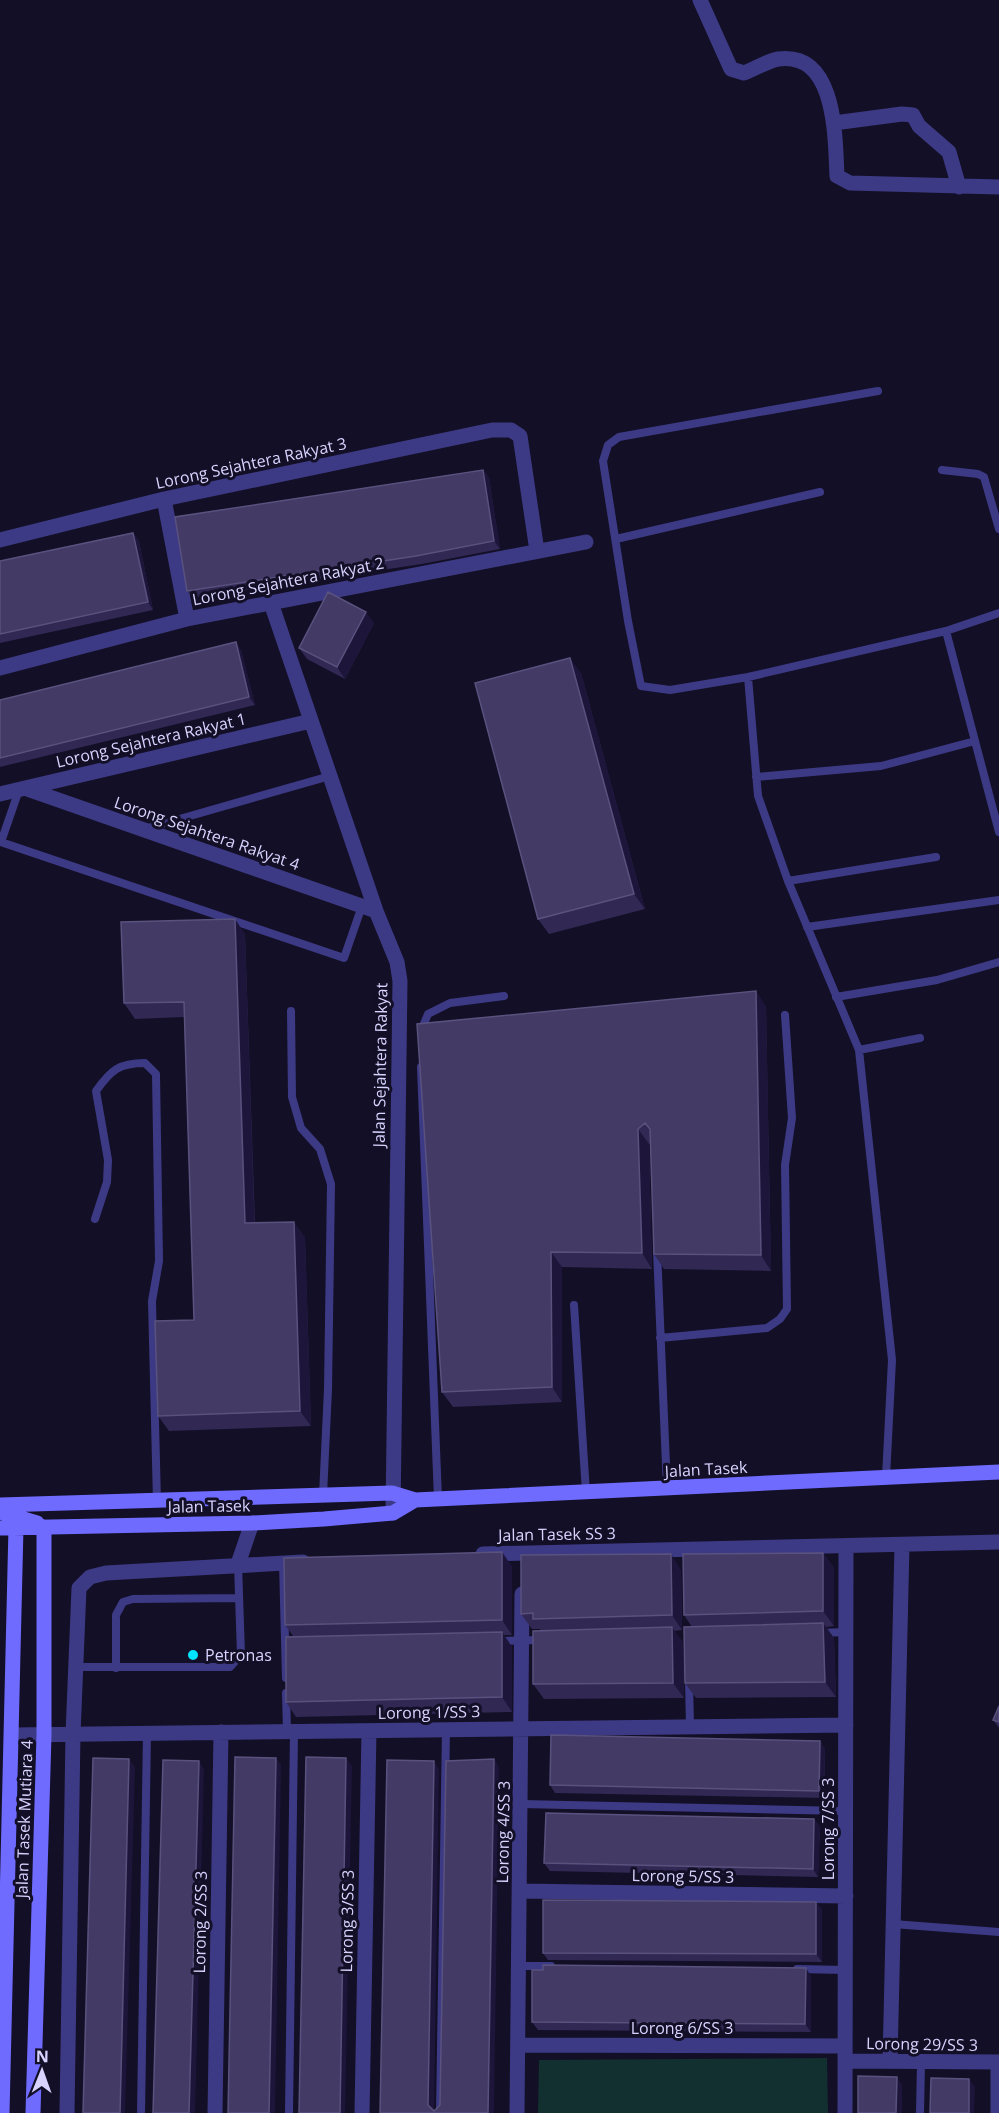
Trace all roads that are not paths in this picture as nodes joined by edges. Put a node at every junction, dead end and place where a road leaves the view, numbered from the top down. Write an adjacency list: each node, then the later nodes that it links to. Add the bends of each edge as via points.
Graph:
1 (700, 0): 2 (street, via 731,69 744,73 777,59 808,65 823,81)
2 (834, 123): 3 (street, via 913,116 949,152); 3 (street, via 837,176 841,179 850,183)
3 (959, 187): 4 (street)
4 (999, 187)
5 (878, 391): 10 (lane, via 619,437 608,445 603,461)
6 (942, 470): 9 (lane, via 984,477)
7 (820, 492): 10 (lane)
8 (165, 499): 11 (street, Lorong Sejahtera Rakyat 3); 13 (street, Lorong Sejahtera Rakyat 3, via 492,430 511,430 520,435); 16 (street)
9 (999, 529)
10 (616, 539): 19 (lane, via 641,686 670,690)
11 (0, 540)
12 (586, 542): 13 (street, Lorong Sejahtera Rakyat 2)
13 (537, 551): 14 (street, Lorong Sejahtera Rakyat 2)
14 (272, 603): 16 (street, Lorong Sejahtera Rakyat 2); 20 (street, Jalan Sejahtera Rakyat)
15 (999, 613): 17 (lane)
16 (188, 619): 18 (street, Lorong Sejahtera Rakyat 2)
17 (946, 631): 19 (lane); 21 (lane)
18 (0, 668)
19 (747, 676): 23 (lane)
20 (310, 721): 22 (street, Jalan Sejahtera Rakyat); 24 (street, Lorong Sejahtera Rakyat 1)
21 (975, 741): 23 (lane, via 881,766); 27 (lane)
22 (330, 776): 26 (lane); 31 (street, Jalan Sejahtera Rakyat)
23 (756, 777): 29 (lane, via 758,796)
24 (23, 790): 25 (street, Lorong Sejahtera Rakyat 1); 26 (street, Lorong Sejahtera Rakyat 4); 31 (lane, via 1,842 344,958)
25 (0, 794)
26 (143, 829): 31 (street, Lorong Sejahtera Rakyat 4)
27 (999, 832)
28 (936, 857): 29 (lane)
29 (788, 881): 32 (lane)
30 (999, 900): 32 (lane)
31 (369, 908): 49 (street, Jalan Sejahtera Rakyat, via 397,962 400,981)
32 (807, 927): 35 (lane)
33 (999, 962): 35 (lane, via 938,980)
34 (504, 996): 38 (lane, via 450,1003 428,1014)
35 (836, 997): 40 (lane)
36 (291, 1011): 51 (lane, via 292,1097 301,1128 320,1149 331,1184)
37 (785, 1015): 45 (lane, via 792,1118 785,1165 787,1309 767,1328)
38 (421, 1036)
39 (920, 1038): 40 (lane)
40 (859, 1050): 47 (lane, via 892,1360)
41 (420, 1053): 52 (lane)
42 (95, 1219): 54 (lane, via 107,1182 108,1160 96,1091 107,1076 126,1063 145,1063 156,1074 159,1261 152,1301)
43 (657, 1246): 45 (lane)
44 (574, 1305): 50 (lane)
45 (660, 1338): 48 (lane)
46 (999, 1472): 47 (main road, Jalan Tasek)
47 (886, 1477): 48 (main road, Jalan Tasek)
48 (668, 1489): 50 (main road, Jalan Tasek)
49 (392, 1493): 51 (main road, Jalan Tasek); 53 (main road, Jalan Tasek); 58 (street, Jalan Sejahtera Rakyat)
50 (586, 1493): 52 (main road, Jalan Tasek)
51 (323, 1495): 54 (main road, Jalan Tasek)
52 (438, 1499): 53 (main road, Jalan Tasek)
53 (415, 1500): 58 (main road, Jalan Tasek)
54 (157, 1502): 55 (main road, Jalan Tasek)
55 (56, 1503): 56 (main road, Jalan Tasek); 60 (main road)
56 (0, 1505)
57 (0, 1512): 60 (main road, Jalan Tasek)
58 (393, 1514): 59 (main road, Jalan Tasek)
59 (252, 1523): 61 (main road, Jalan Tasek); 69 (street)
60 (14, 1525): 61 (main road, Jalan Tasek); 90 (main road, Jalan Tasek Mutiara 4)
61 (44, 1527): 91 (main road, Jalan Tasek Mutiara 4)
62 (999, 1542): 63 (street, Jalan Tasek SS 3)
63 (902, 1545): 64 (street, Jalan Tasek SS 3); 97 (street)
64 (846, 1546): 65 (street, Jalan Tasek SS 3, via 687,1555); 71 (street, Lorong 7/SS 3)
65 (522, 1552): 66 (street, Jalan Tasek SS 3); 73 (street, Lorong 4/SS 3)
66 (462, 1555)
67 (319, 1561): 68 (street)
68 (283, 1563): 69 (street); 77 (lane)
69 (238, 1564): 70 (lane); 78 (street, via 106,1573 82,1582 76,1595)
70 (239, 1598): 79 (lane, via 123,1602 116,1615); 79 (lane, via 241,1655 230,1666)
71 (847, 1632): 72 (lane); 81 (street, Lorong 7/SS 3)
72 (813, 1633)
73 (522, 1640): 74 (lane); 75 (lane); 83 (street, Lorong 4/SS 3)
74 (546, 1640)
75 (487, 1641)
76 (297, 1646): 77 (lane)
77 (285, 1647): 85 (lane)
78 (74, 1667): 79 (lane); 89 (street)
79 (116, 1668)
80 (689, 1670): 82 (lane)
81 (846, 1725): 82 (street, Lorong 1/SS 3); 93 (street, Lorong 7/SS 3)
82 (690, 1727): 83 (street, Lorong 1/SS 3)
83 (522, 1729): 84 (street, Lorong 1/SS 3); 92 (street, Lorong 4/SS 3)
84 (446, 1730): 86 (street, Lorong 1/SS 3); 115 (lane)
85 (291, 1731): 86 (street, Lorong 1/SS 3); 87 (street, Lorong 1/SS 3); 113 (lane)
86 (369, 1731): 114 (street, Lorong 3/SS 3)
87 (221, 1732): 88 (street, Lorong 1/SS 3); 112 (street, Lorong 2/SS 3)
88 (147, 1733): 89 (street, Lorong 1/SS 3); 111 (lane)
89 (73, 1734): 91 (street, Lorong 1/SS 3); 110 (street)
90 (12, 1735): 91 (street, Lorong 1/SS 3); 94 (main road, Jalan Tasek Mutiara 4)
91 (44, 1735): 109 (main road, Jalan Tasek Mutiara 4)
92 (521, 1804): 93 (lane); 95 (street, Lorong 4/SS 3)
93 (846, 1811): 96 (street, Lorong 7/SS 3)
94 (4, 1865): 108 (main road, Jalan Tasek Mutiara 4)
95 (520, 1891): 96 (street, Lorong 5/SS 3); 99 (street, Lorong 4/SS 3)
96 (846, 1896): 102 (street, Lorong 7/SS 3)
97 (893, 1924): 98 (lane); 105 (street)
98 (999, 1932)
99 (519, 1966): 100 (lane); 103 (street, Lorong 4/SS 3)
100 (566, 1966)
101 (787, 1969): 102 (lane)
102 (845, 1970): 104 (street, Lorong 7/SS 3)
103 (518, 2045): 104 (street, Lorong 6/SS 3); 116 (street, Lorong 4/SS 3)
104 (845, 2054): 105 (street, Lorong 29/SS 3); 117 (street, Lorong 7/SS 3)
105 (890, 2061): 106 (street, Lorong 29/SS 3)
106 (921, 2062): 107 (street, Lorong 29/SS 3); 118 (lane)
107 (999, 2062): 119 (street)
108 (2, 2113)
109 (33, 2113)
110 (67, 2113)
111 (141, 2113)
112 (215, 2113)
113 (289, 2113)
114 (362, 2113)
115 (440, 2113)
116 (517, 2113)
117 (845, 2113)
118 (920, 2113)
119 (998, 2113)

